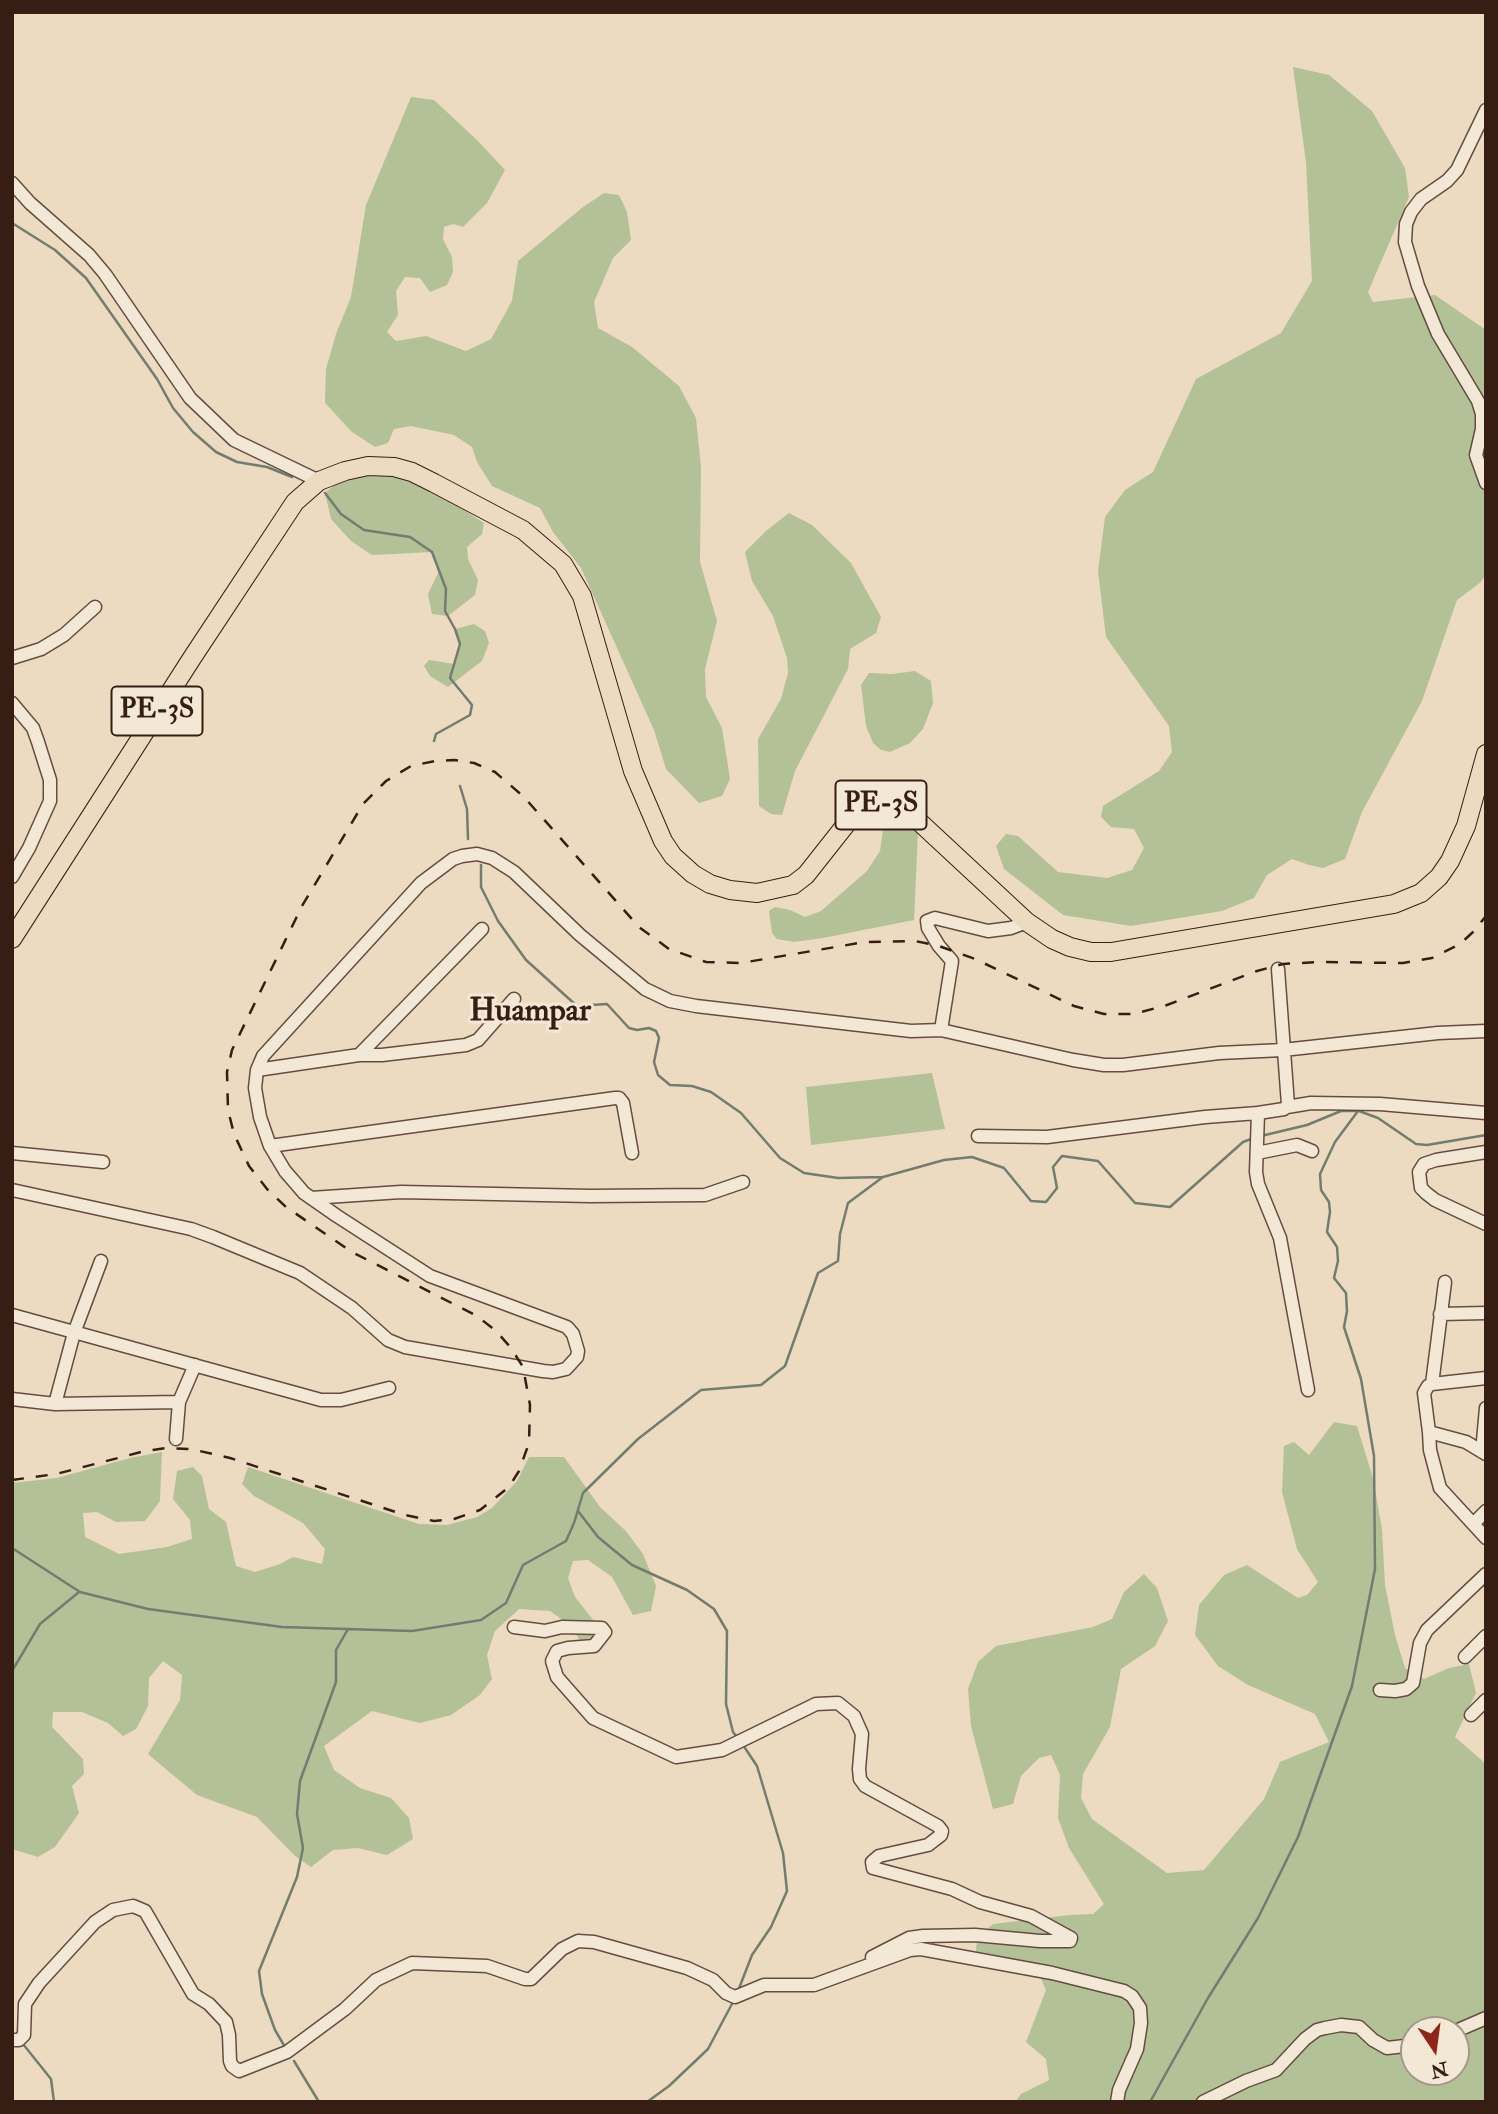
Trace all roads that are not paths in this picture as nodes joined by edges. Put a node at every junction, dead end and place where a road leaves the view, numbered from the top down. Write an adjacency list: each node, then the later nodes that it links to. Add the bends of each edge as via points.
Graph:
1 (1486, 110): 4 (street, via 1457,170 1411,212 1405,242 1438,334 1478,401 1482,429 1476,455)
2 (12, 183): 3 (street, via 105,274 190,398 234,439)
3 (319, 481): 10 (highway, PE-3S, via 368,466 412,472 523,530 563,564 582,596 650,815 668,849 704,881 749,894 793,885 855,813 875,805 888,806 913,816); 12 (highway, PE-3S, via 295,502)
4 (1486, 483)
5 (95, 607): 6 (street, via 64,635)
6 (12, 658)
7 (12, 703): 9 (street, via 33,728 50,780 50,801)
8 (1486, 754): 10 (highway, PE-3S, via 1466,826 1450,861 1421,893 1394,904 1091,952 1052,939)
9 (12, 877)
10 (1027, 922): 15 (street, via 988,931 927,920 952,961)
11 (482, 929): 18 (street)
12 (12, 939)
13 (1278, 969): 17 (street)
14 (514, 999): 18 (street, via 478,1040 466,1045)
15 (941, 1030): 17 (street, via 1104,1065); 19 (street, via 911,1031 670,1000 645,989 514,872 477,854 453,859 421,883 271,1046)
16 (1486, 1031): 17 (street)
17 (1283, 1050): 20 (street)
18 (359, 1055): 19 (street)
19 (257, 1070): 24 (street, via 256,1099)
20 (1287, 1107): 21 (street, via 1380,1104); 22 (street)
21 (1486, 1113)
22 (1258, 1118): 23 (street, via 1205,1117 1047,1138); 25 (street)
23 (978, 1136)
24 (270, 1146): 29 (street, via 620,1098); 33 (street, via 285,1171)
25 (1257, 1150): 26 (street, via 1297,1145); 45 (street, via 1258,1184 1280,1238)
26 (1312, 1151)
27 (1486, 1152): 34 (street, via 1436,1160 1424,1164 1419,1172 1426,1194)
28 (12, 1153): 30 (street)
29 (632, 1153)
30 (103, 1162)
31 (743, 1182): 33 (street, via 705,1195 401,1192)
32 (12, 1190): 33 (street, via 213,1237 300,1273 352,1308 388,1340 405,1347 553,1372 572,1364 577,1345 567,1327 430,1276)
33 (311, 1198)
34 (1486, 1224)
35 (101, 1261): 40 (street)
36 (1445, 1282): 38 (street)
37 (1486, 1313): 38 (street)
38 (1440, 1314): 43 (street)
39 (12, 1315): 40 (street)
40 (74, 1333): 41 (street); 48 (street)
41 (195, 1365): 44 (street, via 321,1400); 47 (street)
42 (1486, 1378): 43 (street)
43 (1432, 1384): 50 (street, via 1424,1393)
44 (389, 1388)
45 (1308, 1390)
46 (12, 1399): 48 (street)
47 (179, 1402): 48 (street); 51 (street)
48 (55, 1404)
49 (1486, 1408): 52 (street)
50 (1429, 1432): 52 (street, via 1466,1442); 54 (street, via 1440,1488)
51 (176, 1439)
52 (1484, 1453)
53 (1486, 1511): 54 (street)
54 (1473, 1524): 55 (street)
55 (1486, 1538)
56 (1486, 1574): 60 (street, via 1427,1630 1413,1683 1406,1689)
57 (514, 1627): 63 (street, via 606,1632 594,1646 557,1651 552,1661 557,1677 593,1718 676,1756 722,1750 816,1704 838,1703 859,1724 863,1749 859,1769 865,1786 942,1831 928,1845 879,1856 872,1862 873,1868 1031,1916 1071,1938 908,1938 875,1954)
58 (1486, 1636): 59 (street)
59 (1465, 1657)
60 (1380, 1690)
61 (1486, 1700): 62 (street)
62 (1471, 1715)
63 (863, 1966): 64 (street, via 814,1984 764,1986 735,1997 687,1968 593,1942 578,1941 562,1949 531,1979 487,1966 412,1964 376,1980 287,2052 239,2071 230,2061 226,2022 193,1994 145,1911 133,1906 113,1910 95,1922 39,1983 25,2004 26,2032 23,2038); 66 (street, via 921,1949 1124,1991 1137,2001 1141,2023 1137,2049)
64 (12, 2040)
65 (1400, 2047): 67 (street, via 1387,2048 1359,2027 1317,2030 1276,2070)
66 (1117, 2102)
67 (1203, 2102)

